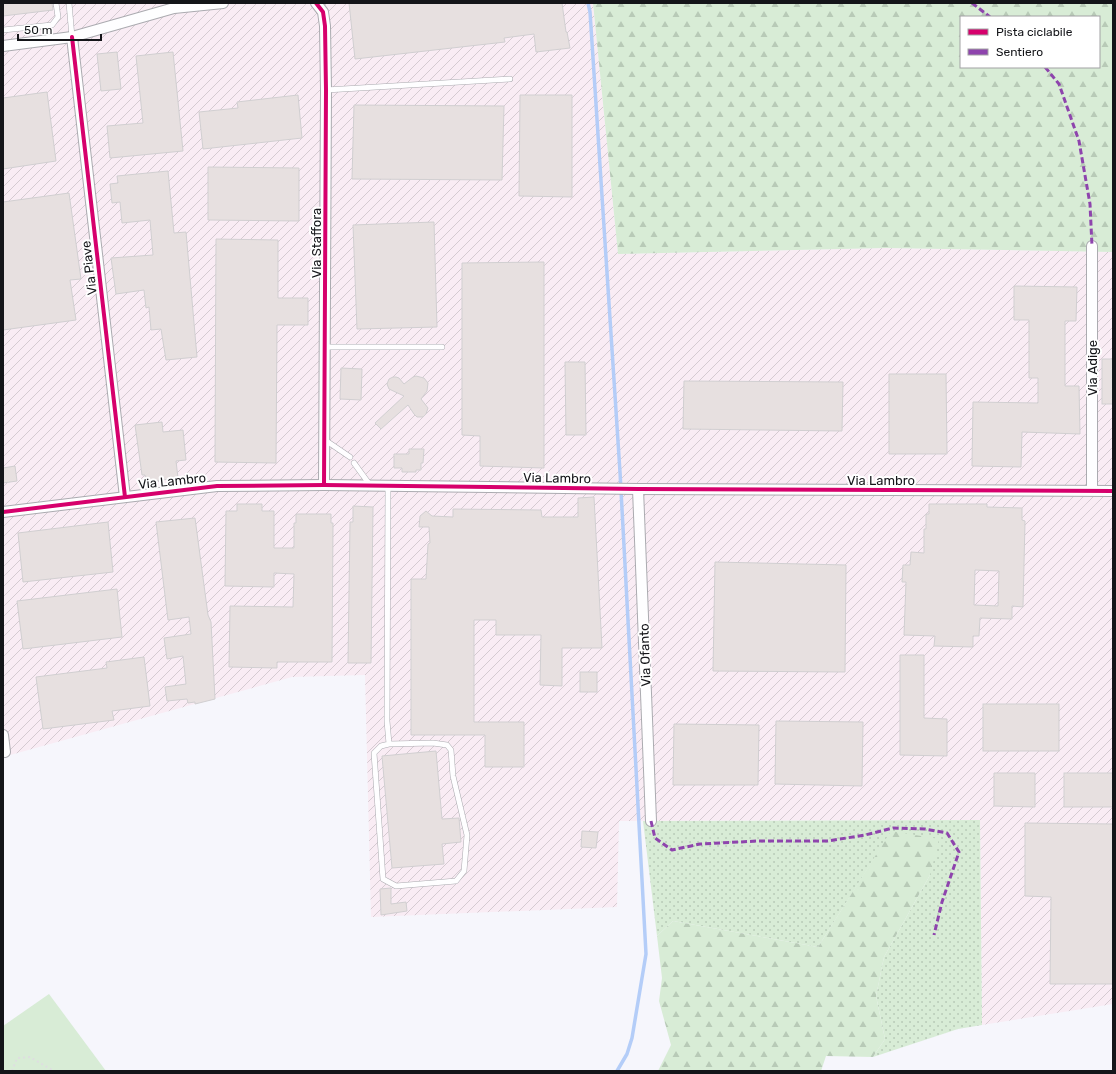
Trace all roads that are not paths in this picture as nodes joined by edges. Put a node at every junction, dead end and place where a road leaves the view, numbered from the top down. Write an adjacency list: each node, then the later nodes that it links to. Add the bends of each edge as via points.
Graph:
1 (56, 3): 5 (lane, via 58,17 52,25)
2 (69, 3): 6 (lane)
3 (223, 3): 6 (street, via 174,8)
4 (317, 3): 9 (street, Via Staffora, via 323,12 325,26)
5 (3, 30)
6 (72, 37): 7 (street); 22 (street, Via Piave)
7 (3, 46)
8 (510, 79): 9 (lane)
9 (326, 90): 11 (street, Via Staffora)
10 (1092, 246): 20 (street, Via Adige)
11 (325, 347): 12 (lane); 13 (street, Via Staffora)
12 (442, 347)
13 (324, 440): 14 (lane); 16 (street, Via Staffora)
14 (350, 458)
15 (354, 463): 17 (lane)
16 (324, 485): 17 (street, Via Lambro); 22 (street, Via Lambro, via 217,486)
17 (370, 486): 18 (street, Via Lambro)
18 (388, 487): 19 (street, Via Lambro); 25 (lane)
19 (635, 489): 20 (street, Via Lambro); 27 (street, Via Ofanto)
20 (1092, 490): 21 (street, Via Lambro)
21 (1113, 491)
22 (126, 497): 23 (street, Via Lambro)
23 (3, 512)
24 (3, 735): 26 (street)
25 (389, 744): 25 (lane, via 380,746 374,753 383,879 396,886 456,882 464,871 467,835 453,776 451,750 447,745 433,743)
26 (5, 752)
27 (651, 821)

